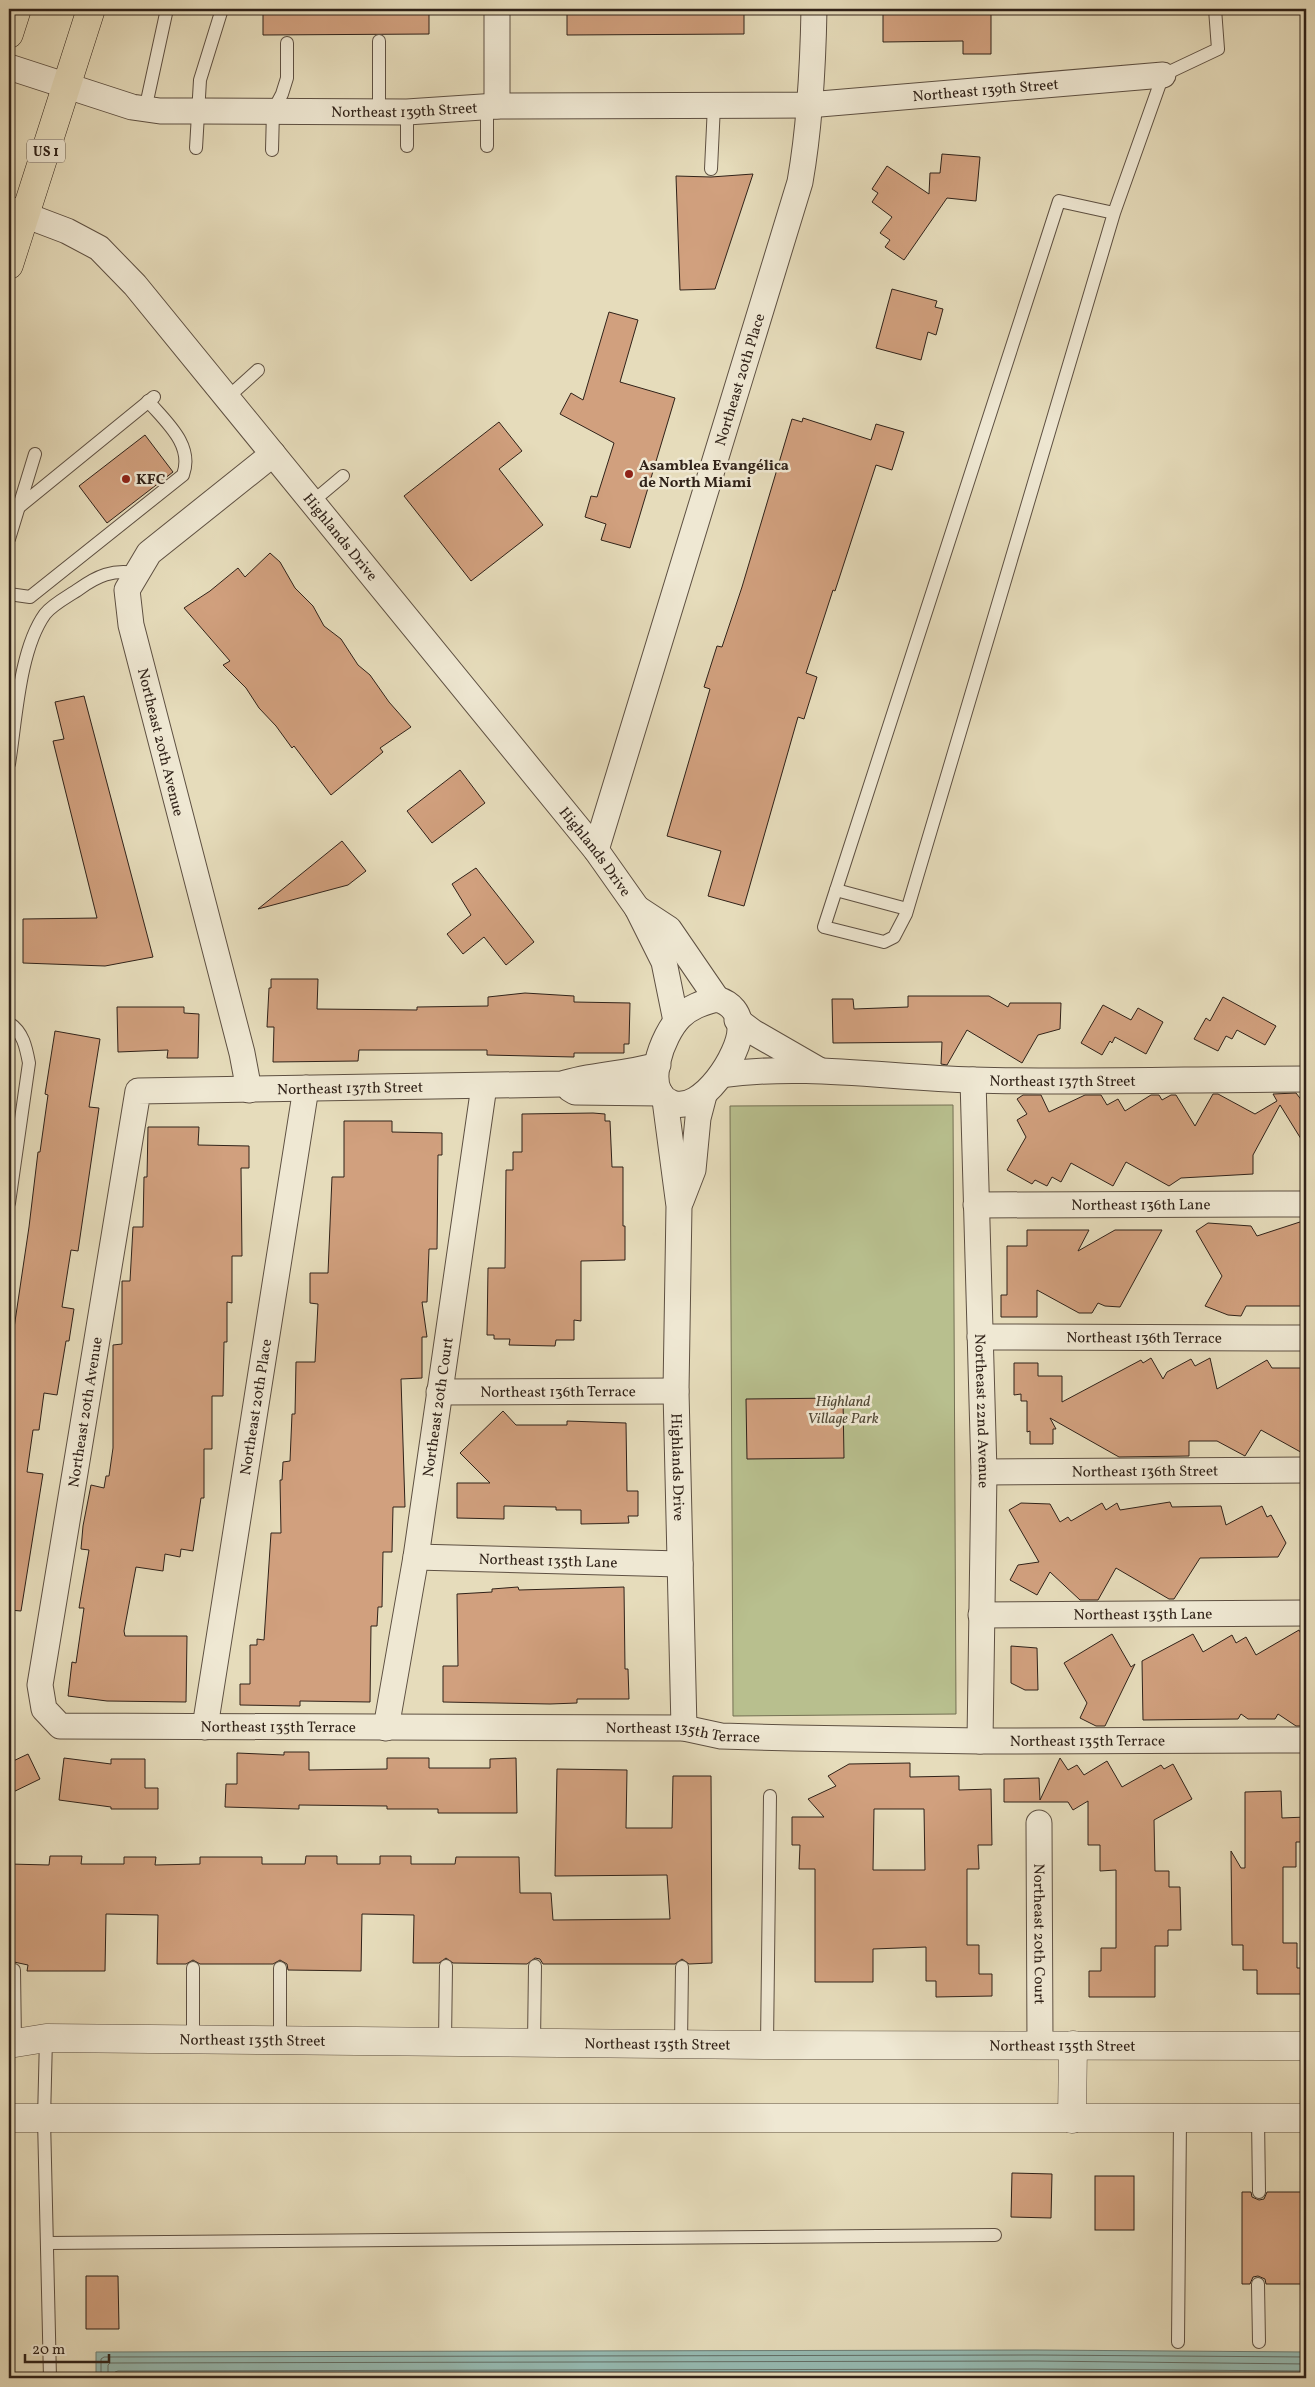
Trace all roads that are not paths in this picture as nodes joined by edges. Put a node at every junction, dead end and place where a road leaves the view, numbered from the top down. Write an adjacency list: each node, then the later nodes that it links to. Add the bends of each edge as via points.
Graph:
1 (17, 9): 8 (main road)
2 (91, 9): 13 (main road, US 1)
3 (167, 9): 17 (lane)
4 (222, 9): 18 (lane, via 200,80)
5 (497, 9): 16 (street)
6 (814, 9): 15 (street)
7 (1215, 9): 12 (lane, via 1218,49)
8 (9, 34)
9 (378, 42): 20 (lane)
10 (287, 43): 19 (lane, via 287,78)
11 (9, 67): 13 (street, Northeast 139th Street)
12 (1163, 75): 15 (street, Northeast 139th Street); 28 (lane)
13 (67, 88): 17 (street, Northeast 139th Street); 27 (main road, US 1)
14 (714, 105): 15 (street, Northeast 139th Street); 16 (street, Northeast 139th Street); 26 (lane)
15 (808, 106): 41 (street, Northeast 20th Place, via 806,150 791,216)
16 (492, 107): 21 (street, Northeast 139th Street); 23 (lane)
17 (146, 110): 18 (street, Northeast 139th Street)
18 (198, 111): 19 (street, Northeast 139th Street); 24 (lane)
19 (273, 111): 20 (street, Northeast 139th Street); 25 (lane)
20 (379, 112): 21 (street, Northeast 139th Street)
21 (407, 112): 22 (lane)
22 (407, 146)
23 (486, 146)
24 (196, 148)
25 (272, 150)
26 (711, 169)
27 (17, 211): 29 (main road, US 1); 31 (street, Highlands Drive, via 99,248 135,285)
28 (1114, 213): 42 (lane, via 1059,201); 44 (lane)
29 (9, 265)
30 (258, 370): 31 (lane)
31 (226, 398): 33 (street, Highlands Drive)
32 (35, 454): 36 (lane)
33 (273, 454): 35 (street, Highlands Drive); 38 (street, Northeast 20th Avenue, via 149,553)
34 (343, 476): 35 (lane)
35 (312, 502): 41 (street, Highlands Drive)
36 (19, 507): 37 (lane); 39 (lane, via 151,399 182,443 186,454 183,475 30,597)
37 (9, 539)
38 (135, 573): 40 (lane, via 123,571 94,578 46,612 26,656); 57 (street, Northeast 20th Avenue, via 127,590 131,625)
39 (9, 594)
40 (9, 764)
41 (596, 850): 43 (street, Highlands Drive)
42 (836, 890): 44 (lane); 44 (lane, via 824,927 884,942 894,936)
43 (637, 908): 45 (street, Highlands Drive, via 668,929); 47 (street, Highlands Drive, via 664,962)
44 (908, 909)
45 (717, 999): 46 (street, via 733,1007); 47 (street, via 694,1005)
46 (737, 1020): 50 (street, Northeast 137th Street); 51 (street, via 740,1029)
47 (676, 1021): 49 (street, via 668,1030)
48 (9, 1023): 61 (lane, via 20,1033 29,1063)
49 (658, 1065): 54 (street, Northeast 137th Street, via 632,1072 586,1076); 60 (street, via 656,1083)
50 (820, 1070): 51 (street, Northeast 137th Street); 53 (street, Northeast 137th Street)
51 (721, 1075): 59 (street)
52 (1306, 1079): 53 (street, Northeast 137th Street)
53 (972, 1080): 63 (street, Northeast 22nd Avenue)
54 (562, 1084): 55 (street, Northeast 137th Street); 60 (street, Northeast 137th Street, via 576,1092)
55 (484, 1086): 56 (street, Northeast 137th Street); 68 (street, Northeast 20th Court)
56 (306, 1088): 57 (street, Northeast 137th Street); 76 (street, Northeast 20th Place)
57 (249, 1090): 58 (street, Northeast 137th Street)
58 (138, 1091): 75 (street, Northeast 20th Avenue, via 40,1685 44,1709)
59 (704, 1095): 60 (street, via 695,1102 684,1104 675,1104); 64 (street, Highlands Drive, via 698,1118 693,1170)
60 (663, 1097): 64 (street, Highlands Drive, via 673,1146)
61 (9, 1203)
62 (1306, 1204): 63 (street, Northeast 136th Lane)
63 (976, 1205): 65 (street, Northeast 22nd Avenue)
64 (679, 1206): 67 (street, Highlands Drive)
65 (980, 1338): 66 (street, Northeast 136th Terrace); 70 (street, Northeast 22nd Avenue)
66 (1306, 1338)
67 (676, 1391): 68 (street, Northeast 136th Terrace); 72 (street, Highlands Drive)
68 (439, 1392): 71 (street, Northeast 20th Court)
69 (1306, 1470): 70 (street, Northeast 136th Street)
70 (984, 1472): 74 (street, Northeast 22nd Avenue)
71 (416, 1557): 72 (street, Northeast 135th Lane); 77 (street, Northeast 20th Court)
72 (680, 1564): 78 (street, Highlands Drive)
73 (1306, 1613): 74 (street, Northeast 135th Lane)
74 (982, 1615): 80 (street, Northeast 22nd Avenue)
75 (60, 1726): 76 (street, Northeast 135th Terrace)
76 (205, 1727): 77 (street, Northeast 135th Terrace)
77 (386, 1728): 78 (street, Northeast 135th Terrace)
78 (684, 1728): 80 (street, Northeast 135th Terrace, via 721,1736)
79 (1306, 1740): 80 (street, Northeast 135th Terrace)
80 (980, 1741)
81 (770, 1796): 96 (lane)
82 (1038, 1823): 97 (street, Northeast 20th Court)
83 (446, 1966): 92 (lane)
84 (535, 1966): 94 (lane)
85 (682, 1967): 95 (lane)
86 (193, 1968): 90 (lane)
87 (280, 1968): 91 (lane)
88 (14, 1970): 93 (lane)
89 (46, 2038): 90 (street, Northeast 135th Street); 93 (street, Northeast 135th Street); 103 (lane)
90 (193, 2039): 91 (street, Northeast 135th Street)
91 (280, 2040): 92 (street, Northeast 135th Street)
92 (445, 2042): 94 (street, Northeast 135th Street)
93 (12, 2043)
94 (534, 2043): 95 (street, Northeast 135th Street)
95 (681, 2044): 96 (street, Northeast 135th Street)
96 (768, 2045): 97 (street, Northeast 135th Street)
97 (1040, 2045): 98 (street, Northeast 135th Street)
98 (1073, 2045): 99 (street, Northeast 135th Street); 104 (street)
99 (1306, 2046)
100 (9, 2118): 103 (street)
101 (1258, 2118): 102 (street); 105 (street); 106 (lane)
102 (1306, 2118)
103 (44, 2119): 104 (street); 108 (lane)
104 (1072, 2119): 105 (street)
105 (1180, 2119): 110 (lane)
106 (1259, 2192)
107 (995, 2235): 108 (lane)
108 (47, 2243): 112 (lane)
109 (1258, 2284): 111 (lane)
110 (1178, 2342)
111 (1259, 2342)
112 (50, 2378)

